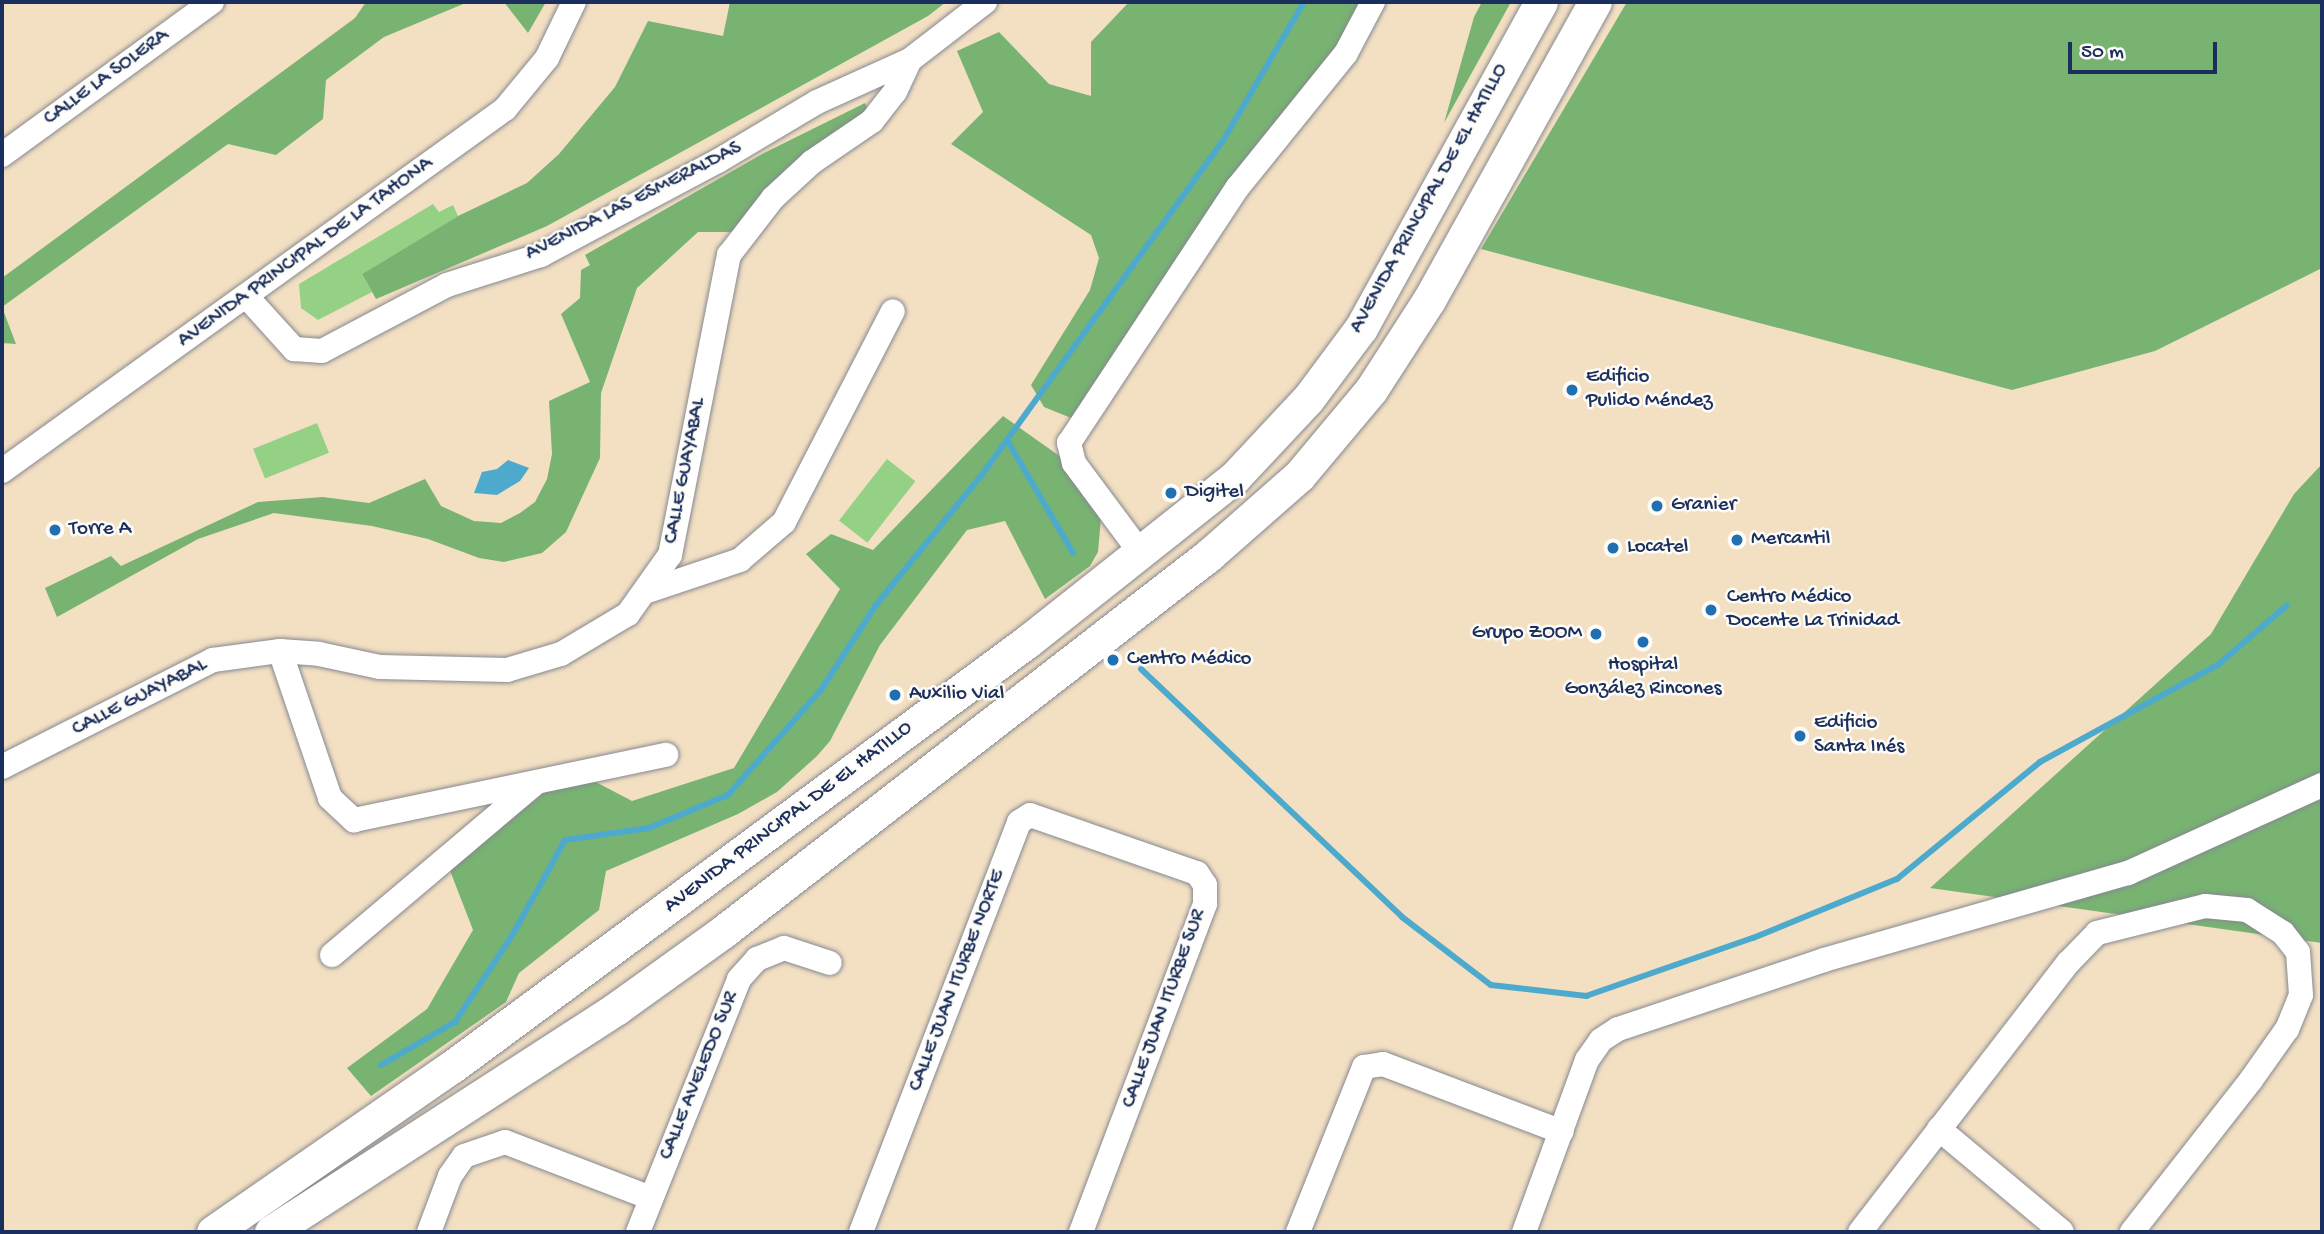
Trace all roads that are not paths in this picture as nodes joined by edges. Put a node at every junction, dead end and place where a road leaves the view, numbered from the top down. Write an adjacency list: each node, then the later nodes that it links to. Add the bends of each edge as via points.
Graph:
1 (212, 2): 8 (street, CALLE LA SOLERA)
2 (574, 2): 9 (street, AVENIDA PRINCIPAL DE LA TAHONA, via 547,58 505,109)
3 (985, 2): 7 (street, AVENIDA LAS ESMERALDAS)
4 (1373, 2): 12 (street, via 1346,53 1238,187 1069,443)
5 (1541, 2): 12 (main road, AVENIDA PRINCIPAL DE EL HATILLO, via 1361,328 1266,446 1234,478)
6 (1595, 2): 26 (main road, AVENIDA PRINCIPAL DE EL HATILLO, via 1429,300 1371,390 1299,476 1209,555 724,931 617,1008)
7 (910, 60): 9 (street, AVENIDA LAS ESMERALDAS, via 817,102 718,161 541,255 447,285 322,351 294,349); 13 (street, CALLE GUAYABAL, via 895,92 872,121 812,162 773,198 729,255 720,279 677,531 670,555)
8 (2, 155)
9 (246, 296): 11 (street, AVENIDA PRINCIPAL DE LA TAHONA)
10 (893, 311): 13 (street, via 784,523 740,560)
11 (2, 471)
12 (1142, 550): 25 (main road, AVENIDA PRINCIPAL DE EL HATILLO, via 1028,641 453,1066)
13 (648, 591): 14 (street, CALLE GUAYABAL, via 628,614 561,654 507,670 380,667)
14 (280, 651): 16 (street, CALLE GUAYABAL, via 214,660); 17 (street, via 330,798 355,820)
15 (666, 755): 17 (street)
16 (2, 767)
17 (536, 782): 20 (street)
18 (2322, 785): 23 (street, via 2128,873 1824,960 1618,1029 1601,1040 1587,1060)
19 (1111, 842): 29 (street, CALLE JUAN ITURBE NORTE, via 1030,815 1019,822); 30 (street, CALLE JUAN ITURBE SUR, via 1197,873 1206,885 1205,904)
20 (332, 955)
21 (830, 963): 24 (street, CALLE AVELEDO SUR, via 784,948 757,959 739,979)
22 (1939, 1129): 33 (street); 34 (street); 35 (street, via 2069,962 2097,933 2205,906 2226,905 2265,920 2298,952 2301,995 2287,1029)
23 (1562, 1132): 31 (street, via 1383,1064 1364,1067); 32 (street)
24 (651, 1198): 27 (street, via 505,1142 464,1156 450,1176); 28 (street, CALLE AVELEDO SUR)
25 (213, 1232)
26 (271, 1232)
27 (429, 1232)
28 (638, 1232)
29 (861, 1232)
30 (1081, 1232)
31 (1298, 1232)
32 (1524, 1232)
33 (1860, 1232)
34 (2062, 1232)
35 (2132, 1232)

